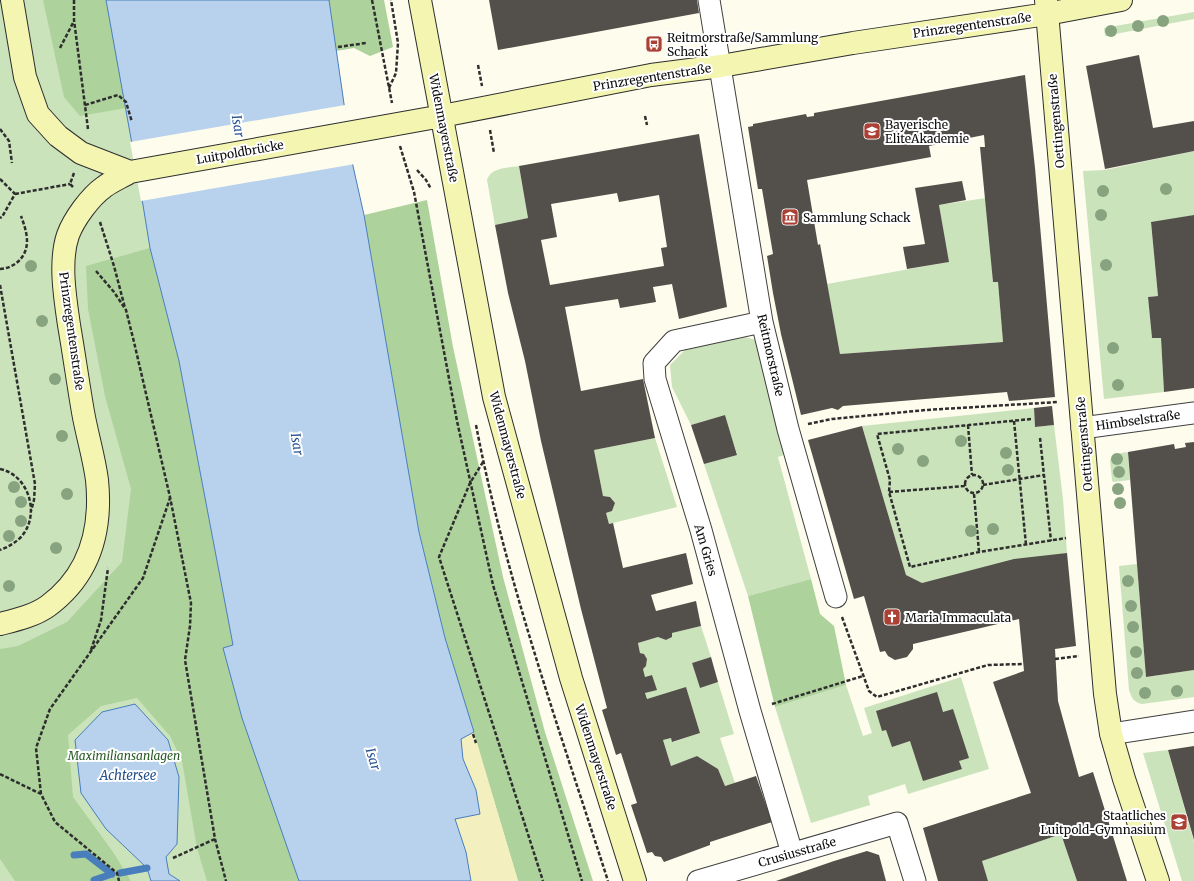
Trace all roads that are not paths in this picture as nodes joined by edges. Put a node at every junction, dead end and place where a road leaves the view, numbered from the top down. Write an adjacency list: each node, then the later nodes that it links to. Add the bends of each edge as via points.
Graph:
1 (12, 0): 9 (main road, via 25,77 38,114 58,136 82,153)
2 (420, 0): 7 (main road, Widenmayerstraße)
3 (709, 0): 6 (street, Reitmorstraße)
4 (1121, 0): 5 (main road, Prinzregentenstraße)
5 (1047, 7): 6 (main road, Prinzregentenstraße); 12 (main road, Oettingenstraße)
6 (721, 66): 7 (main road, Prinzregentenstraße, via 651,75); 10 (street, Reitmorstraße)
7 (442, 116): 8 (main road, Prinzregentenstraße); 18 (main road, Widenmayerstraße, via 494,398 571,678)
8 (350, 132): 9 (main road, Luitpoldbrücke)
9 (130, 172): 14 (main road, Prinzregentenstraße, via 103,187 80,211 68,235 63,265 67,312 97,479 99,504 95,537 82,570 66,590 47,606 23,618)
10 (762, 322): 13 (street, Reitmorstraße, via 788,429); 17 (street, Am Gries, via 674,341 654,363 654,379 701,530)
11 (1194, 413): 12 (street, Himbselstraße)
12 (1082, 428): 16 (main road, Oettingenstraße, via 1105,694)
13 (836, 597)
14 (0, 624)
15 (1194, 721): 16 (street)
16 (1111, 734): 21 (main road, Oettingenstraße)
17 (792, 853): 19 (street, Crusiusstraße); 20 (street, Crusiusstraße, via 897,823)
18 (636, 881)
19 (698, 881)
20 (915, 881)
21 (1158, 881)

